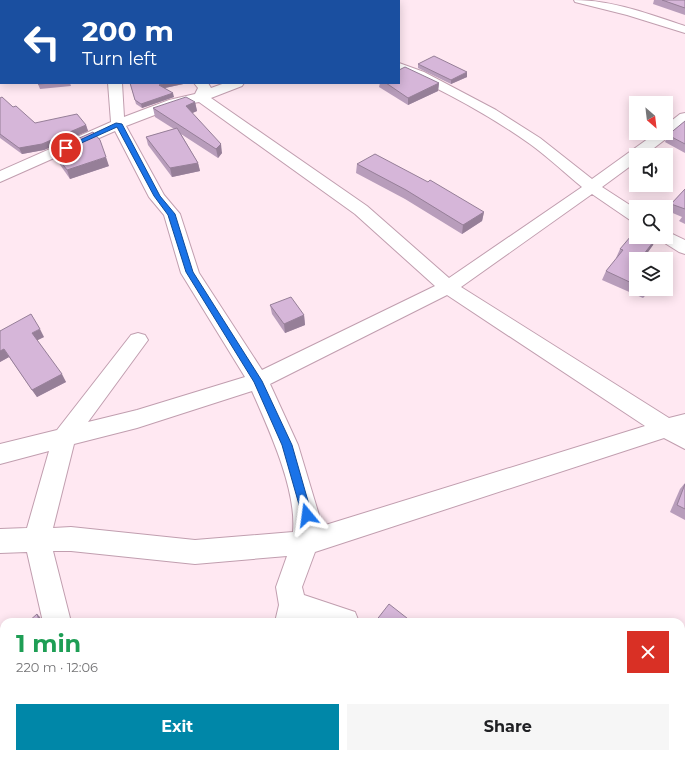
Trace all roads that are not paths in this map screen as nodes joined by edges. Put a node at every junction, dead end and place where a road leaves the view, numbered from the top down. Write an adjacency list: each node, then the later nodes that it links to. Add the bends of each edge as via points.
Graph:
1 (579, 0): 2 (street, via 630,12)
2 (685, 30)
3 (400, 66): 12 (street, via 491,113 535,141)
4 (115, 84): 8 (street)
5 (232, 84): 6 (street)
6 (201, 90): 8 (street); 16 (street, via 361,210)
7 (684, 120): 9 (street)
8 (118, 124): 11 (street); 18 (street, via 157,196 172,214 190,272)
9 (673, 128)
10 (656, 140): 12 (street)
11 (0, 177)
12 (592, 187): 13 (street); 16 (street)
13 (629, 211)
14 (673, 240): 15 (street)
15 (685, 248)
16 (448, 287): 18 (street); 19 (street)
17 (138, 340): 20 (street)
18 (258, 381): 20 (street, via 137,420); 24 (street, via 287,445 307,515)
19 (679, 430): 24 (street)
20 (65, 436): 21 (street); 22 (street)
21 (0, 454)
22 (37, 540): 23 (street); 24 (street, via 71,539 196,552); 26 (street)
23 (0, 541)
24 (305, 543): 25 (street, via 289,587)
25 (291, 614): 27 (street)
26 (56, 618)
27 (318, 618)

